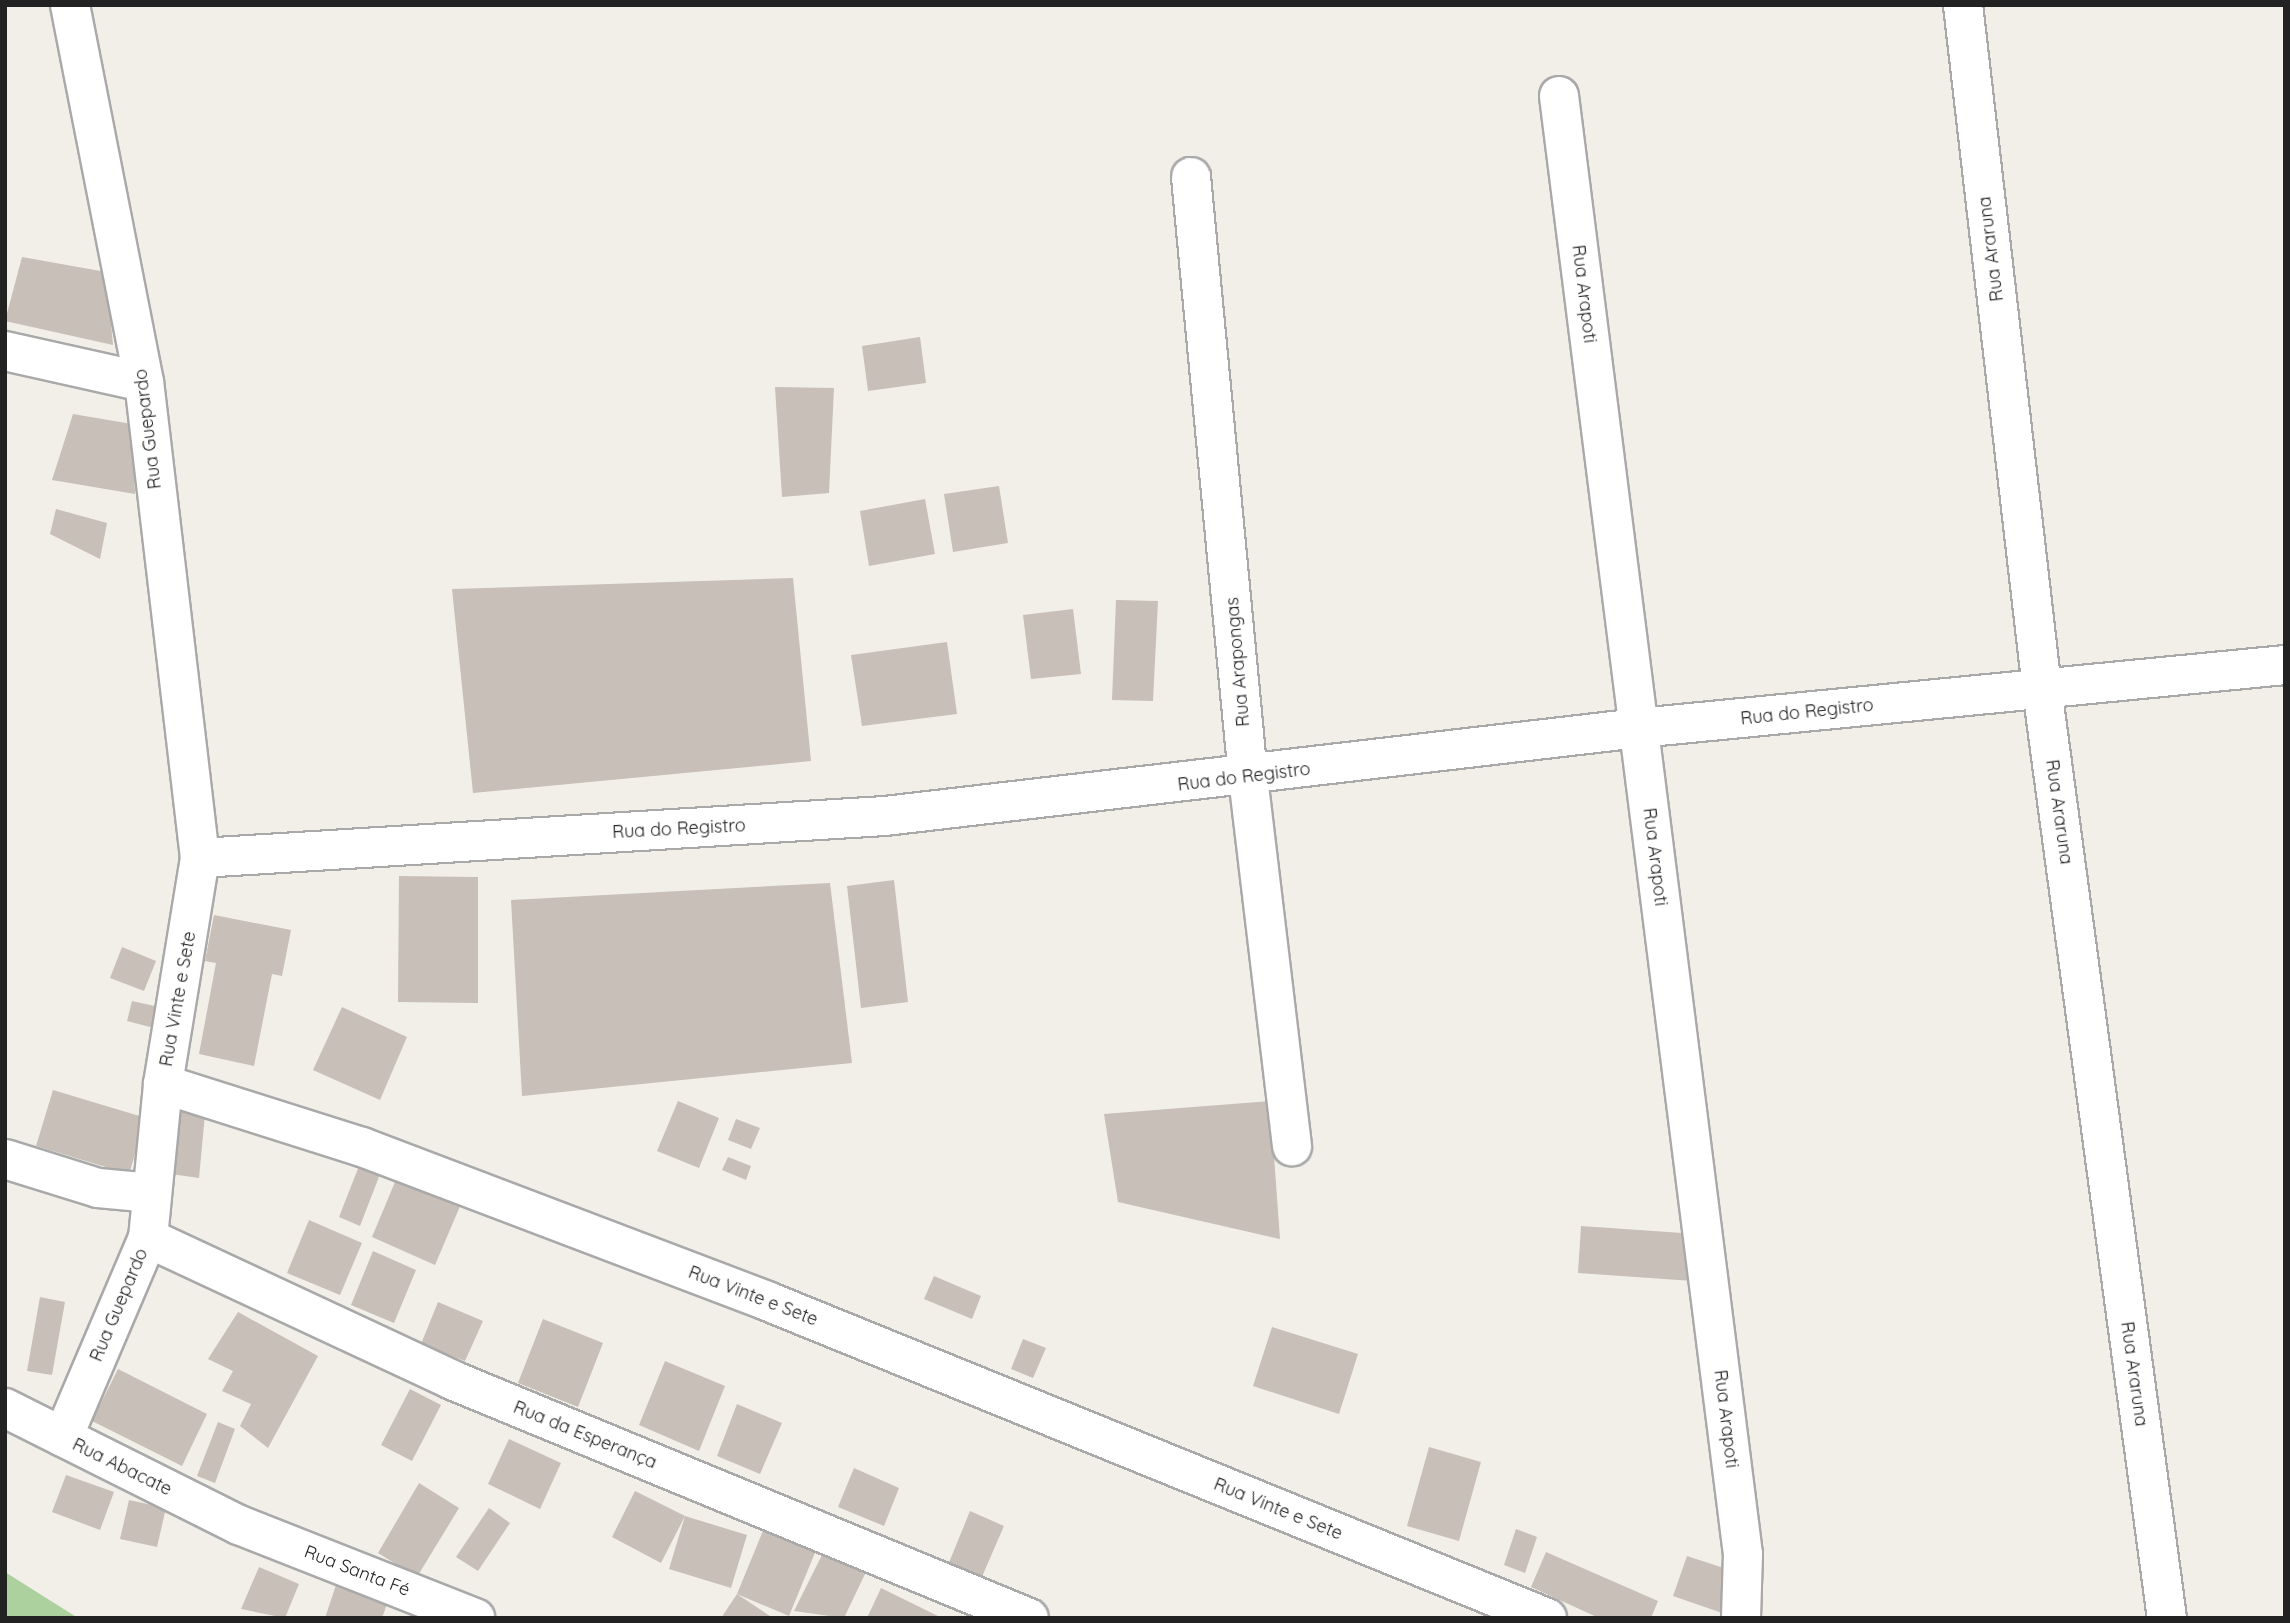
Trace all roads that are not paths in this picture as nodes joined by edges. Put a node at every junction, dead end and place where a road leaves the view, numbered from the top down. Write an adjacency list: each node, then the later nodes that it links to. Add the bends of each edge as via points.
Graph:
1 (70, 5): 6 (street, Rua Guepardo)
2 (1963, 5): 8 (street, Rua Araruna)
3 (1559, 96): 9 (street, Rua Arapoti)
4 (1191, 177): 10 (street, Rua Arapongas)
5 (5, 351): 6 (street)
6 (144, 382): 11 (street, Rua Guepardo)
7 (2285, 665): 8 (street, Rua do Registro)
8 (2042, 689): 9 (street, Rua do Registro); 24 (street, Rua Araruna)
9 (1639, 728): 10 (street, Rua do Registro); 23 (street, Rua Arapoti, via 1743,1554)
10 (1248, 777): 11 (street, Rua do Registro, via 885,816); 13 (street, Rua Arapongas)
11 (200, 858): 12 (street, Rua Vinte e Sete)
12 (163, 1084): 15 (street, Rua Guepardo); 22 (street, Rua Vinte e Sete, via 362,1147 767,1301)
13 (1292, 1146)
14 (5, 1158): 15 (street, via 98,1188)
15 (152, 1193): 16 (street, Rua Guepardo)
16 (148, 1238): 18 (street, Rua Guepardo); 21 (street, Rua da Esperança, via 452,1380)
17 (5, 1408): 18 (street, Rua Abacate)
18 (63, 1437): 19 (street, Rua Abacate)
19 (239, 1525): 20 (street, Rua Santa Fé)
20 (475, 1618)
21 (1029, 1618)
22 (1546, 1618)
23 (1741, 1618)
24 (2167, 1618)

